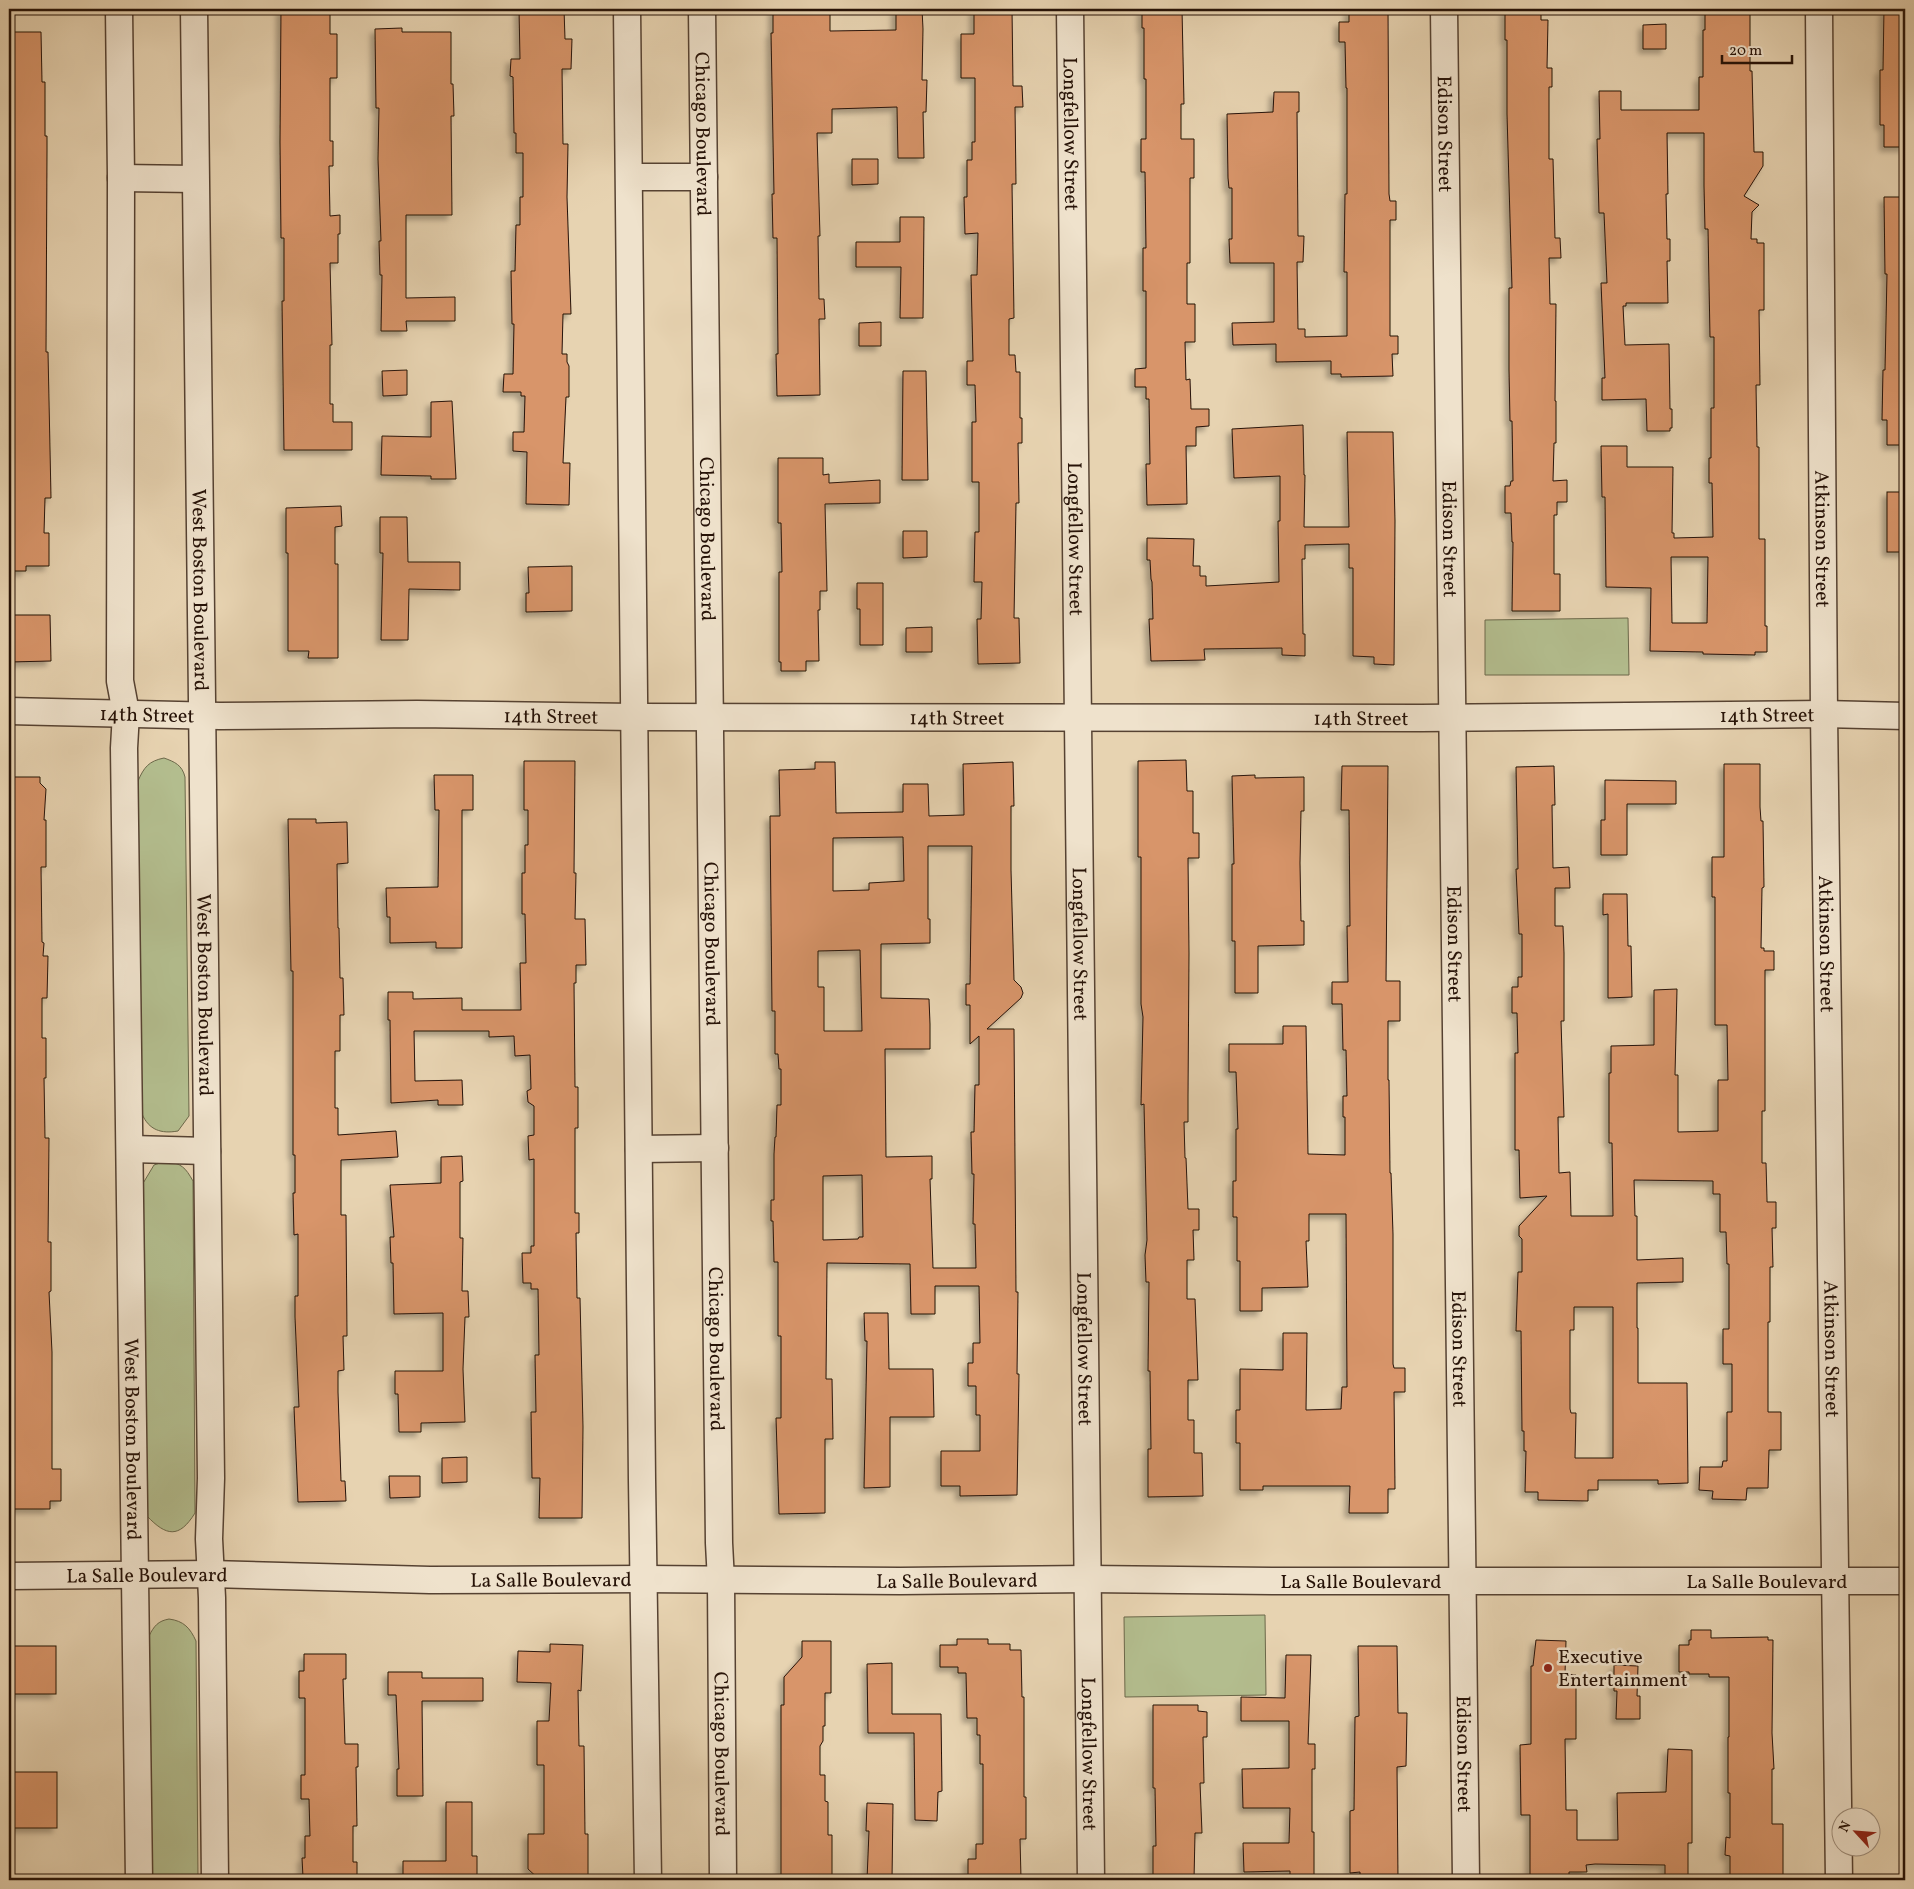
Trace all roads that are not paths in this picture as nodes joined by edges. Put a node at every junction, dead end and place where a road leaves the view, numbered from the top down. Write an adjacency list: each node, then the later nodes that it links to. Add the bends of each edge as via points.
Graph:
1 (119, 9): 10 (street, West Boston Boulevard)
2 (194, 9): 11 (street, West Boston Boulevard)
3 (628, 9): 8 (street)
4 (702, 9): 9 (street, Chicago Boulevard)
5 (1070, 9): 19 (street, Longfellow Street)
6 (1444, 9): 20 (street, Edison Street)
7 (1819, 9): 14 (street, Atkinson Street)
8 (630, 177): 9 (street); 17 (street)
9 (704, 177): 18 (street, Chicago Boulevard)
10 (121, 178): 11 (street); 13 (street, West Boston Boulevard, via 120,681)
11 (195, 179): 15 (street, West Boston Boulevard)
12 (9, 712): 13 (street, 14th Street)
13 (126, 713): 15 (street, 14th Street); 22 (street, West Boston Boulevard)
14 (1824, 714): 16 (street, 14th Street); 20 (street, 14th Street); 32 (street, Atkinson Street)
15 (202, 715): 17 (street, 14th Street); 24 (street, West Boston Boulevard)
16 (1905, 716)
17 (634, 717): 18 (street, 14th Street); 23 (street)
18 (710, 717): 19 (street, 14th Street); 21 (street, Chicago Boulevard)
19 (1078, 717): 20 (street, 14th Street); 29 (street, Longfellow Street)
20 (1452, 718): 31 (street, Edison Street)
21 (715, 1148): 23 (street); 30 (street, Chicago Boulevard)
22 (130, 1149): 24 (street); 26 (street, West Boston Boulevard)
23 (639, 1149): 28 (street)
24 (206, 1151): 25 (street, West Boston Boulevard)
25 (211, 1574): 26 (street, La Salle Boulevard); 28 (street, La Salle Boulevard, via 430,1580); 35 (street, West Boston Boulevard)
26 (136, 1575): 27 (street, La Salle Boulevard); 34 (street, West Boston Boulevard)
27 (9, 1576)
28 (644, 1579): 30 (street, La Salle Boulevard); 36 (street)
29 (1088, 1579): 30 (street, La Salle Boulevard); 31 (street, La Salle Boulevard); 38 (street, Longfellow Street)
30 (722, 1581): 37 (street, Chicago Boulevard)
31 (1462, 1581): 32 (street, La Salle Boulevard); 39 (street, Edison Street)
32 (1836, 1581): 33 (street, La Salle Boulevard); 40 (street, Atkinson Street)
33 (1905, 1581)
34 (139, 1880)
35 (215, 1880)
36 (648, 1880)
37 (723, 1880)
38 (1091, 1880)
39 (1466, 1880)
40 (1839, 1880)

